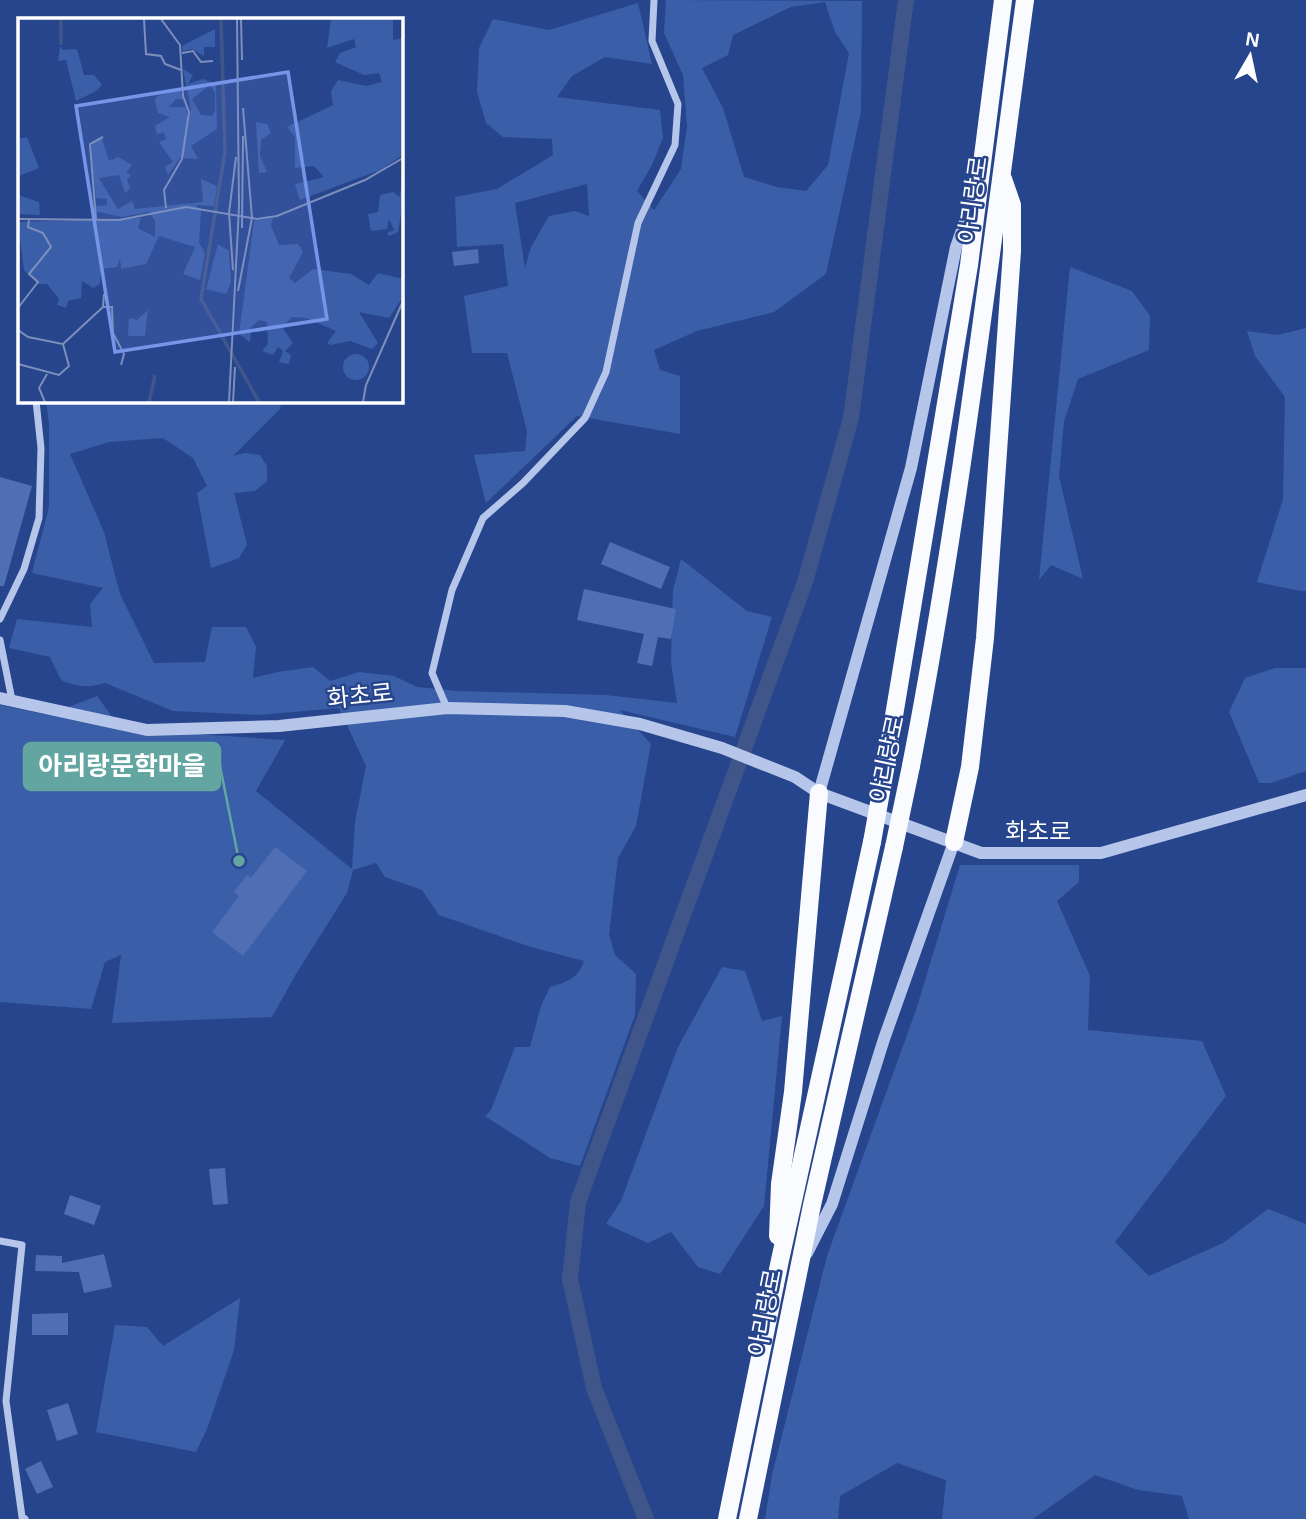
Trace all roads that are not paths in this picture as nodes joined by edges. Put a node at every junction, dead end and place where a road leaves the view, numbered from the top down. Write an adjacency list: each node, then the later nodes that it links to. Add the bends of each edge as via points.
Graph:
1 (654, 0): 10 (street, via 652,41 678,104 675,145 638,223 606,372 585,418 483,518 452,590 432,673)
2 (1003, 0): 5 (main road, 아리랑로)
3 (1025, 0): 4 (main road, 아리랑로)
4 (1001, 174): 13 (main road, via 1012,205 1012,251 985,638 970,767); 16 (main road, 아리랑로, bridge, via 941,600 911,766)
5 (980, 179): 11 (street, via 956,247 911,468); 15 (main road, 아리랑로, bridge, via 872,842)
6 (36, 402): 7 (street, via 41,448 39,518 24,569)
7 (0, 619)
8 (0, 640): 9 (street)
9 (6, 700): 10 (street, 화초로, via 147,730 279,726)
10 (447, 708): 11 (street, 화초로, via 565,711 640,724 722,748 795,777)
11 (819, 793): 13 (street, 화초로); 15 (main road, via 793,1092 780,1184)
12 (1306, 795): 13 (street, 화초로, via 1101,853 981,853)
13 (954, 842): 16 (street, via 832,1204)
14 (0, 1241): 17 (street, via 22,1245 6,1401)
15 (780, 1260): 18 (main road, 아리랑로)
16 (799, 1269): 19 (main road, 아리랑로)
17 (25, 1519)
18 (727, 1519)
19 (748, 1519)

